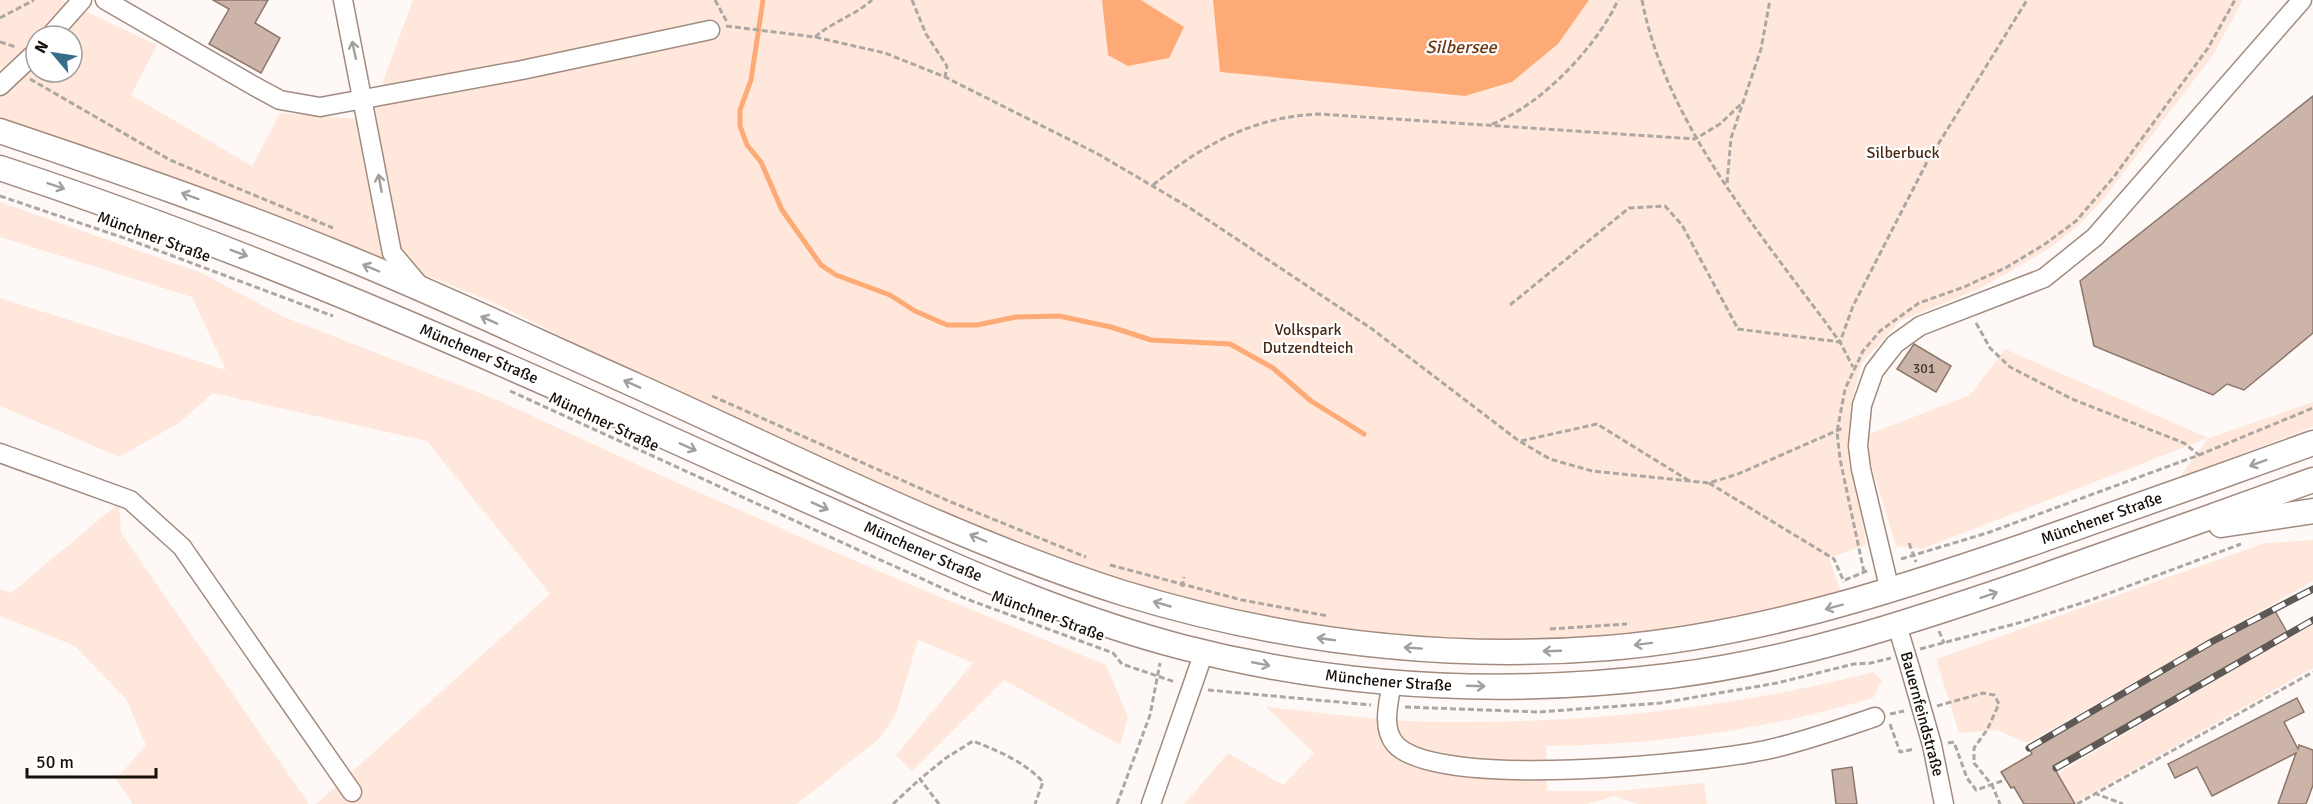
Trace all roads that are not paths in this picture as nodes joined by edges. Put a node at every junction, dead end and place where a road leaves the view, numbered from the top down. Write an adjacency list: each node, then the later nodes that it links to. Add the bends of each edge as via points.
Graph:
1 (82, 0): 5 (street)
2 (105, 0): 9 (street, via 280,100 321,106)
3 (344, 0): 9 (street, one-way to 3)
4 (2302, 0): 18 (street, via 2094,237 2044,278 1920,326 1895,344 1874,371 1859,421 1861,469)
5 (61, 24)
6 (710, 30): 9 (street)
7 (24, 64): 8 (street)
8 (0, 86)
9 (365, 100): 12 (street, one-way to 9, via 392,253)
10 (0, 131): 12 (main road, Münchener Straße, one-way to 10, via 195,198)
11 (0, 168): 22 (main road, Münchener Straße, one-way to 22, via 169,226 331,289 1003,586 1103,623)
12 (425, 291): 19 (main road, Münchener Straße, one-way to 12, via 1104,586 981,540)
13 (2313, 443): 18 (main road, Münchener Straße, one-way to 18)
14 (0, 453): 26 (street, via 130,500 182,547)
15 (2313, 480): 17 (main road, Münchener Straße)
16 (2313, 511): 17 (main road)
17 (2157, 537): 20 (main road, Münchener Straße, one-way to 17)
18 (1890, 591): 20 (main road); 21 (main road, Münchener Straße, one-way to 21)
19 (1219, 619): 21 (main road, Münchener Straße, one-way to 19, via 1611,647 1488,652 1351,642); 22 (main road)
20 (1897, 625): 23 (main road, Münchener Straße, via 1808,651); 28 (street, Bauernfeindstraße, bridge, via 1932,745)
21 (1740, 629): 23 (main road, via 1744,645)
22 (1204, 652): 24 (main road, Münchener Straße, one-way to 24, via 1295,670); 27 (street)
23 (1731, 667): 24 (main road, Münchener Straße, one-way to 23, via 1490,687 1562,685)
24 (1392, 682): 25 (street, via 1387,729 1396,744 1412,755 1487,768 1586,770 1721,757 1806,740)
25 (1875, 717)
26 (352, 792)
27 (1151, 804)
28 (1944, 804)

